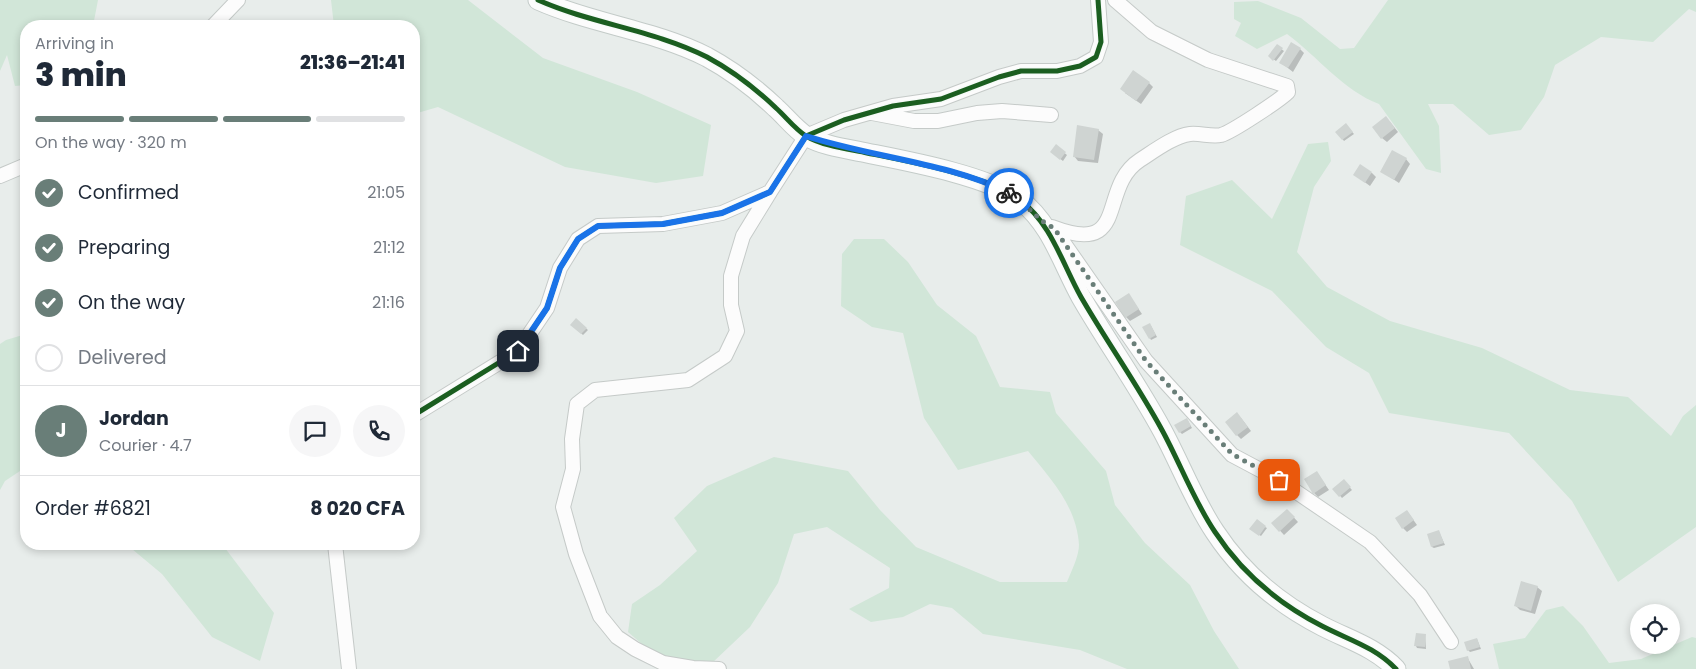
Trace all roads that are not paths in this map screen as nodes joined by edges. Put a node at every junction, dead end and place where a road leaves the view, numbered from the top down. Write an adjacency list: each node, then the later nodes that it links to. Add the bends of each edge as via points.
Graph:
1 (238, 0): 5 (street)
2 (538, 0): 8 (street, via 705,56 738,75)
3 (1098, 0): 6 (street, via 1101,42 1096,57 1080,66 1057,71 1021,71 940,99)
4 (1116, 0): 12 (street, via 1152,32 1208,60 1287,86 1288,92 1222,134 1181,136 1140,160 1123,177 1102,230 1082,235)
5 (219, 20)
6 (871, 112): 7 (street, via 914,121 938,121 1002,111); 8 (street)
7 (1052, 115)
8 (806, 136): 11 (street); 12 (street, via 1000,189 1018,198)
9 (20, 168): 10 (street)
10 (0, 176)
11 (770, 192): 13 (street, via 722,213 663,224 598,226 578,239 560,268 547,308 518,351); 17 (street, via 743,236 731,276 731,305 737,331 725,356 688,380 595,390 577,404 572,439 573,469 563,507 576,554 600,616 617,637 663,663)
12 (1047, 225): 15 (street, via 1146,361 1232,454 1279,480 1370,542 1420,595); 18 (street, via 1081,297 1161,428 1220,539 1253,580 1288,606 1364,644 1386,658)
13 (420, 411)
14 (336, 550): 16 (street)
15 (1451, 642)
16 (349, 669)
17 (719, 669)
18 (1396, 669)

